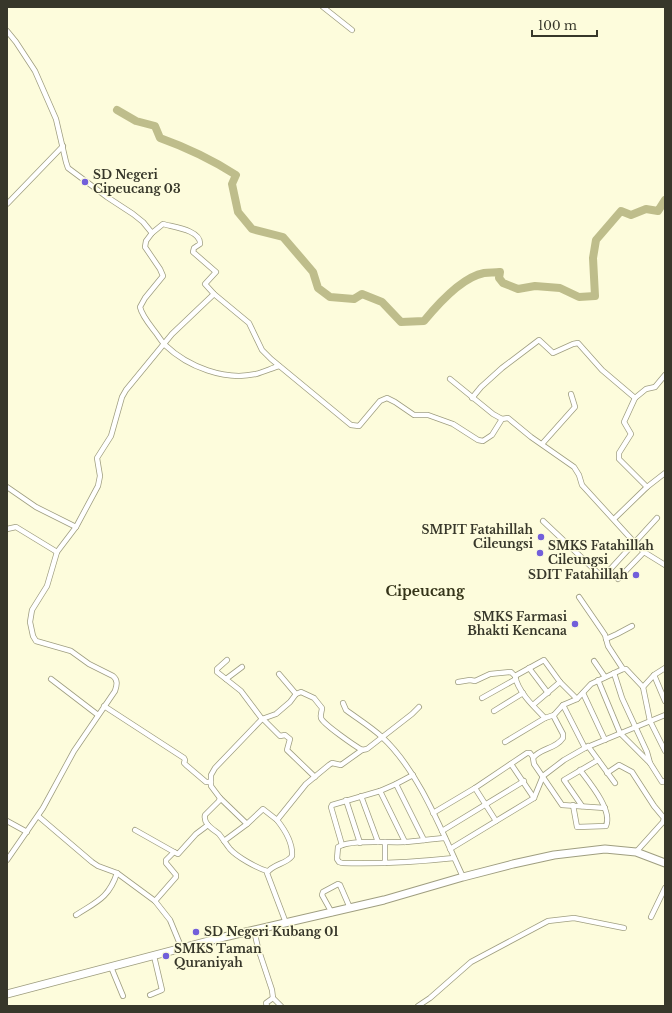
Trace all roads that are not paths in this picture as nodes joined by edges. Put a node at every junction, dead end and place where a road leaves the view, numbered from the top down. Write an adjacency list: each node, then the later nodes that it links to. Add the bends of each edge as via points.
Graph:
1 (323, 7): 2 (street)
2 (352, 30)
3 (7, 31): 4 (street, via 36,71 56,119)
4 (63, 146): 5 (street); 6 (street, via 66,162 71,171 134,214)
5 (7, 204)
6 (152, 233): 7 (street, via 163,224 186,229 198,237 200,244 193,251 215,271 205,284); 8 (street, via 145,247 163,276 140,307)
7 (214, 294): 8 (street); 9 (street, via 249,323 262,350)
8 (164, 344): 9 (street, via 190,363 212,371 245,375); 23 (street, via 124,393 111,436 97,458 100,476 98,486)
9 (279, 366): 15 (street, via 345,421 355,426 362,424 380,402 387,398 414,415 428,415 453,424 483,441 492,435)
10 (665, 375): 14 (street, via 655,387 646,389)
11 (450, 379): 13 (street)
12 (571, 394): 16 (street, via 575,407)
13 (472, 398): 14 (street, via 502,368 539,340 553,353 579,344 602,370); 15 (street)
14 (635, 398): 19 (street, via 624,422 631,434 618,456 620,462)
15 (502, 419): 16 (street, via 508,418)
16 (542, 444): 21 (street, via 574,468 582,485)
17 (665, 473): 19 (street)
18 (7, 487): 23 (street, via 36,507)
19 (647, 487): 21 (street)
20 (657, 518): 25 (street)
21 (614, 519): 25 (street)
22 (543, 521): 25 (street, via 602,576)
23 (76, 527): 26 (street)
24 (7, 528): 26 (street, via 16,528)
25 (634, 542): 27 (street)
26 (57, 552): 60 (street, via 47,586 31,614 31,632 34,639 39,642 71,651 116,678 115,691)
27 (644, 552): 28 (street); 29 (street)
28 (665, 565)
29 (618, 578)
30 (579, 597): 32 (street)
31 (632, 626): 32 (street)
32 (606, 639): 38 (street)
33 (227, 660): 45 (street, via 217,670)
34 (594, 661): 43 (street)
35 (242, 667): 45 (street)
36 (529, 668): 42 (street); 48 (street, via 544,660); 50 (street)
37 (665, 668): 41 (street)
38 (623, 670): 39 (street); 49 (street, via 629,671)
39 (614, 673): 43 (street); 69 (street, via 622,698)
40 (279, 674): 53 (street)
41 (654, 675): 49 (street); 56 (street)
42 (515, 677): 47 (street, via 509,672 486,675 475,681); 51 (street); 54 (street)
43 (605, 677): 46 (street)
44 (51, 679): 64 (street)
45 (226, 679): 67 (street, via 241,691)
46 (598, 680): 52 (street); 70 (street)
47 (458, 682)
48 (560, 682): 50 (street); 55 (street)
49 (643, 687): 68 (street)
50 (548, 692): 58 (street)
51 (523, 693): 58 (street); 62 (street)
52 (583, 693): 55 (street); 72 (street)
53 (296, 694): 67 (street, via 276,714); 75 (street, via 301,692 314,698 322,708 323,721)
54 (482, 698)
55 (577, 699): 59 (street)
56 (665, 701)
57 (343, 703): 71 (street, via 346,710)
58 (533, 705): 66 (street)
59 (563, 705): 63 (street); 74 (street)
60 (104, 706): 64 (street); 88 (street, via 184,758 186,765 206,782)
61 (419, 706): 71 (street)
62 (494, 711)
63 (554, 714): 66 (street); 77 (street, via 563,738)
64 (98, 715): 102 (street, via 74,751)
65 (665, 715): 68 (street)
66 (545, 718): 73 (street)
67 (263, 719): 85 (street, via 279,736 285,735 290,739 287,750); 88 (street, via 220,762 211,775)
68 (650, 721): 69 (street); 76 (street)
69 (636, 727): 70 (street); 79 (street)
70 (620, 733): 72 (street); 79 (street)
71 (382, 737): 75 (street); 83 (street)
72 (605, 740): 74 (street)
73 (505, 742)
74 (586, 747): 78 (street); 84 (street)
75 (362, 750): 85 (street, via 341,765 332,763)
76 (665, 751)
77 (533, 757): 80 (street, via 528,753); 84 (street, via 534,764)
78 (598, 760): 81 (street); 82 (street)
79 (650, 763): 87 (street, via 662,782)
80 (511, 764): 86 (street); 91 (street)
81 (580, 770): 99 (street, via 564,780); 100 (street)
82 (607, 773): 89 (street); 106 (street, via 619,765 632,772)
83 (413, 774): 90 (street); 101 (street)
84 (543, 776): 95 (street); 98 (street, via 562,805)
85 (315, 777): 103 (street, via 306,784)
86 (524, 781): 95 (street); 97 (street)
87 (665, 781)
88 (210, 782): 94 (street, via 212,790)
89 (615, 783)
90 (396, 784): 92 (street); 113 (street)
91 (475, 788): 97 (street); 101 (street)
92 (380, 790): 93 (street); 118 (street)
93 (361, 796): 96 (street); 116 (street)
94 (220, 798): 107 (street); 108 (street, via 205,815)
95 (534, 798): 105 (street)
96 (346, 800): 115 (street); 119 (street, via 331,806)
97 (486, 803): 105 (street); 110 (street)
98 (573, 805): 99 (street); 100 (street, via 578,827 606,826 608,820)
99 (582, 806): 100 (street)
100 (605, 808)
101 (433, 813): 110 (street)
102 (38, 816): 111 (street); 128 (street, via 92,862)
103 (277, 820): 107 (street, via 263,809); 127 (street, via 290,841 292,856)
104 (7, 821): 111 (street)
105 (496, 821): 120 (street)
106 (665, 821): 122 (street)
107 (247, 824): 114 (street)
108 (208, 825): 114 (street); 121 (street, via 178,854)
109 (136, 830): 121 (street)
110 (442, 831): 112 (street)
111 (27, 832): 124 (street)
112 (445, 838): 113 (street); 120 (street)
113 (424, 840): 118 (street)
114 (224, 841): 127 (street, via 231,850)
115 (360, 842): 116 (street); 119 (street)
116 (378, 842): 117 (street)
117 (385, 842): 118 (street); 125 (street)
118 (405, 842)
119 (342, 845): 125 (street, via 337,849 337,859 340,863)
120 (450, 848): 123 (street)
121 (174, 852): 131 (street, via 166,863 176,877)
122 (636, 852): 126 (street); 129 (street, via 605,849 554,855)
123 (454, 858): 125 (street); 129 (street)
124 (7, 860)
125 (385, 863)
126 (665, 863)
127 (267, 871): 136 (street)
128 (116, 873): 131 (street); 134 (street, via 111,888 99,902)
129 (463, 877): 132 (street)
130 (665, 888): 135 (street)
131 (155, 901): 139 (street, via 170,920)
132 (350, 908): 133 (street); 133 (street, via 338,884 322,895)
133 (332, 913): 136 (street)
134 (76, 915)
135 (651, 917)
136 (286, 923): 138 (street)
137 (624, 928): 148 (street, via 574,918 548,921 471,962)
138 (254, 930): 139 (street); 145 (street)
139 (182, 948): 140 (street)
140 (154, 956): 141 (street); 143 (street, via 162,990)
141 (111, 967): 142 (street); 144 (street)
142 (7, 994)
143 (150, 995)
144 (123, 996)
145 (273, 998): 146 (street); 147 (street)
146 (266, 1005)
147 (281, 1006)
148 (418, 1006)

